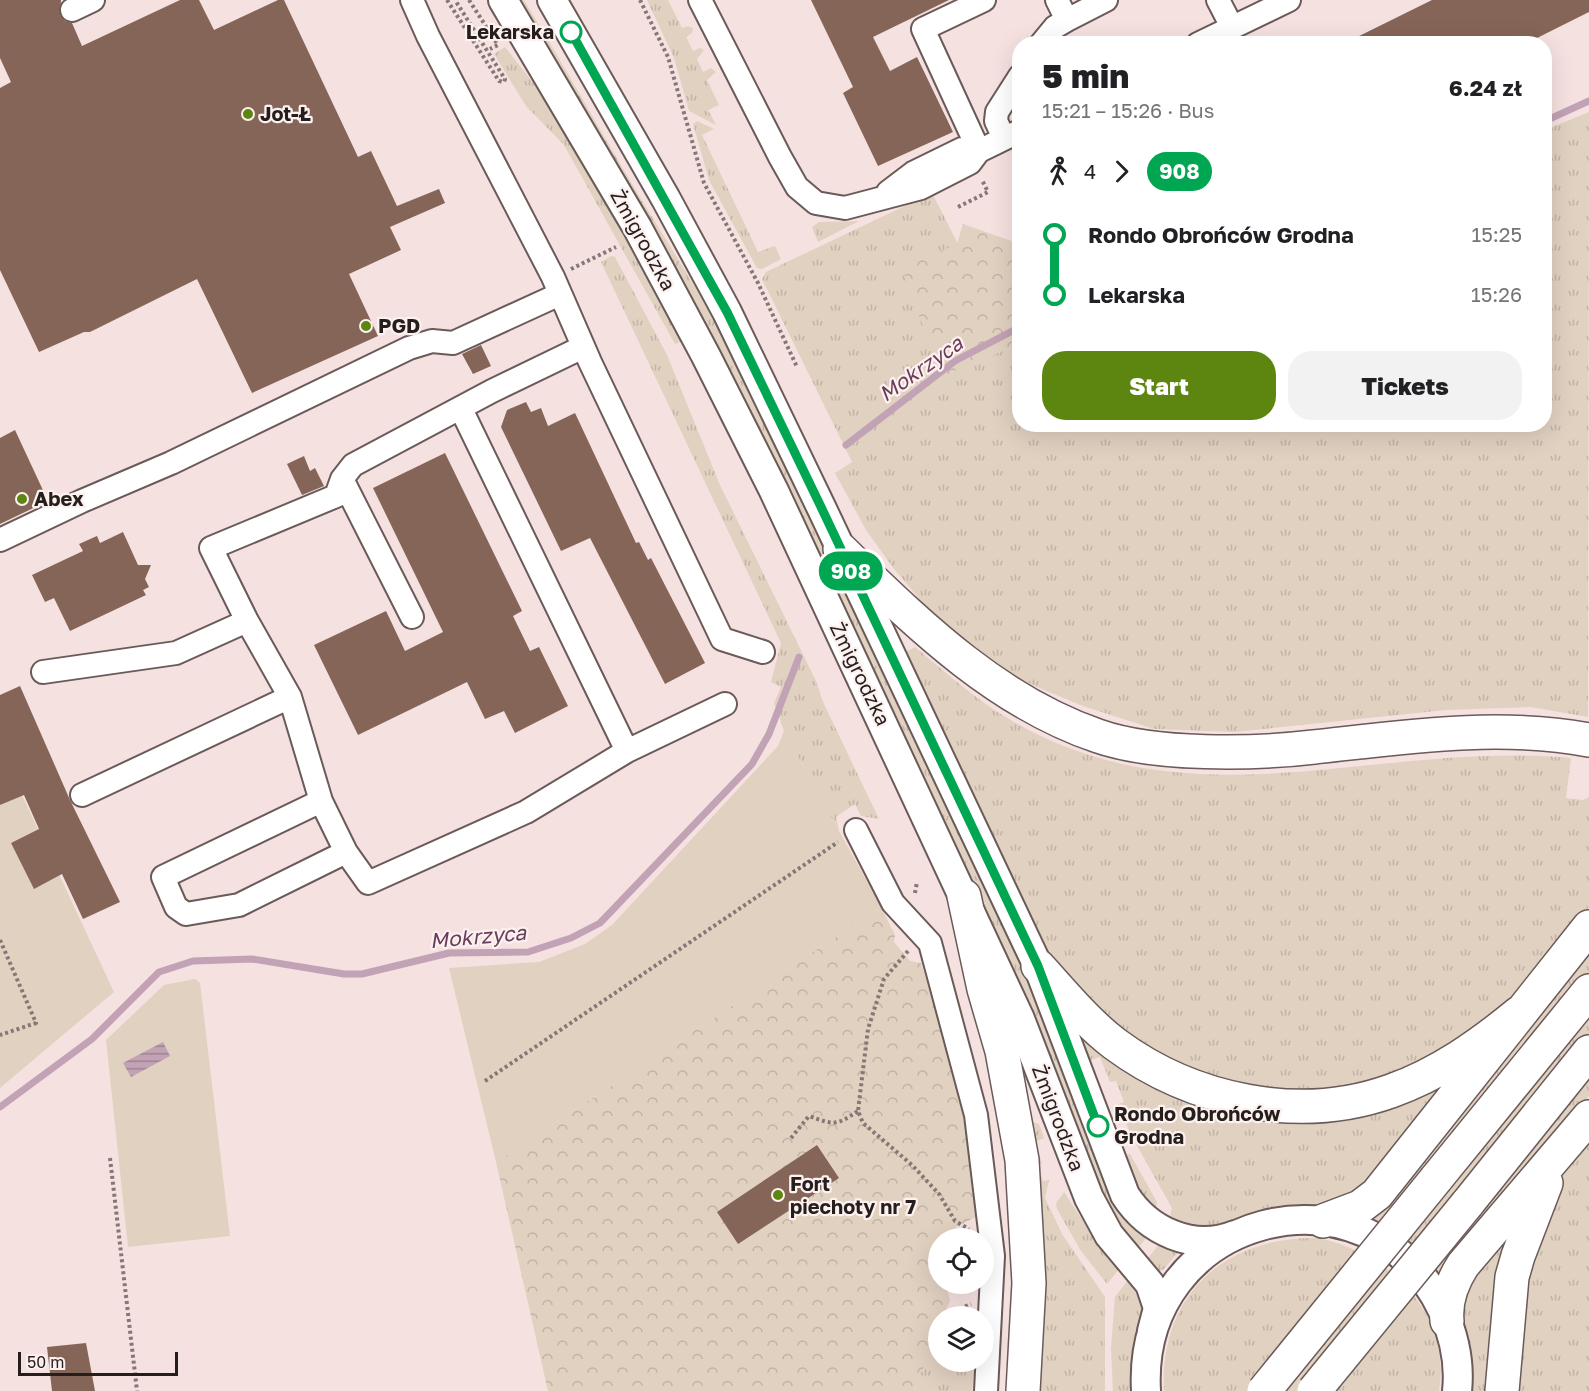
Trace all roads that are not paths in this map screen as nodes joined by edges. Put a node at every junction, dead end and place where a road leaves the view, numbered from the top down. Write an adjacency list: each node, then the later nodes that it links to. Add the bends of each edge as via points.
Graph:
1 (93, 0): 10 (lane)
2 (412, 0): 18 (lane)
3 (503, 0): 36 (main road, Żmigrodzka, via 637,227 706,356 774,491)
4 (552, 0): 23 (main road, Żmigrodzka, via 727,312)
5 (700, 0): 17 (lane, via 780,157 802,193 816,203 834,208 863,204 921,188)
6 (984, 0): 17 (lane, via 923,29)
7 (1106, 0): 11 (lane)
8 (1218, 0): 12 (lane)
9 (1289, 0): 12 (lane)
10 (72, 10)
11 (1062, 10): 13 (lane)
12 (1232, 27): 14 (lane)
13 (1048, 36)
14 (1214, 36)
15 (1012, 89): 16 (lane, via 997,112 996,121)
16 (1012, 134): 17 (lane)
17 (976, 156)
18 (556, 286): 19 (lane); 22 (lane, via 453,343 432,341 409,348)
19 (583, 347): 20 (lane); 26 (lane, via 722,639)
20 (462, 409): 21 (lane, via 353,465); 31 (lane)
21 (342, 479): 24 (lane); 25 (lane, via 336,496 211,548)
22 (0, 540)
23 (840, 549): 30 (highway, via 913,619 976,671 1046,715 1100,737 1180,751 1296,749 1411,736 1494,732); 38 (main road, Żmigrodzka)
24 (412, 617)
25 (247, 621): 27 (lane, via 176,653); 28 (lane)
26 (764, 652)
27 (43, 672)
28 (290, 696): 32 (lane); 33 (lane)
29 (725, 704): 31 (lane)
30 (1589, 740)
31 (627, 752): 35 (lane, via 525,812 368,883)
32 (82, 795)
33 (321, 801): 35 (lane); 35 (lane, via 163,877 172,899 186,914 239,905)
34 (850, 834): 48 (lane, via 893,903 923,935 935,959 976,1115 993,1256)
35 (346, 852)
36 (964, 896): 47 (main road, Żmigrodzka, via 1020,1019 1089,1198 1109,1235 1145,1275 1153,1290 1158,1308); 49 (highway, via 1002,1051 1022,1160 1029,1283)
37 (1589, 927): 40 (highway)
38 (1038, 966): 40 (highway, via 1104,1034 1137,1059 1217,1095 1275,1105 1340,1103 1390,1092 1463,1056); 45 (main road, Żmigrodzka, via 1132,1206 1167,1234 1185,1239)
39 (1589, 991): 51 (highway, bridge)
40 (1519, 1013): 44 (highway, via 1377,1194 1360,1207)
41 (1589, 1052): 52 (highway, bridge)
42 (1589, 1117): 43 (highway)
43 (1562, 1150): 46 (highway, via 1463,1265 1450,1292); 54 (highway, via 1529,1222 1512,1277)
44 (1323, 1221): 45 (main road, via 1280,1221); 46 (main road, via 1352,1228 1393,1249 1425,1281)
45 (1235, 1235): 47 (main road, via 1201,1256 1177,1281)
46 (1447, 1321): 53 (main road, via 1457,1359)
47 (1152, 1331): 50 (main road)
48 (986, 1391)
49 (1023, 1391)
50 (1146, 1391)
51 (1264, 1391)
52 (1314, 1391)
53 (1457, 1391)
54 (1502, 1391)

